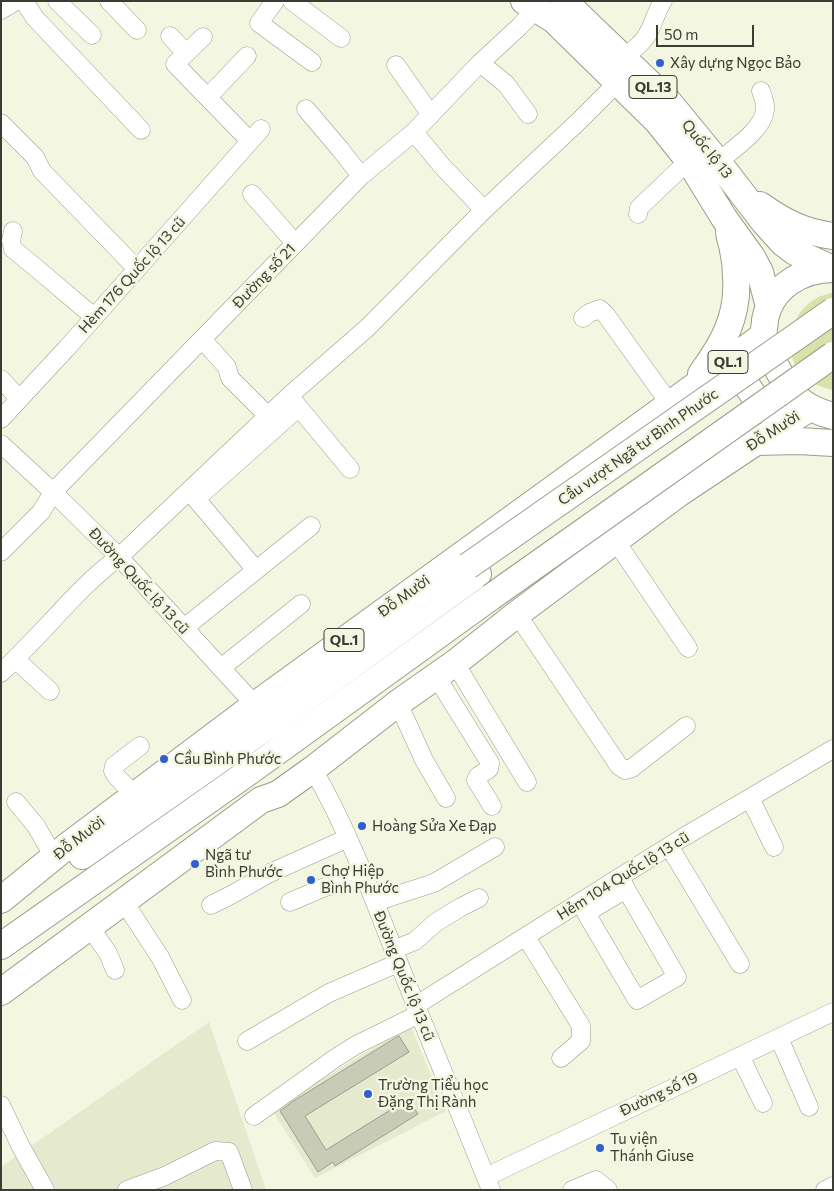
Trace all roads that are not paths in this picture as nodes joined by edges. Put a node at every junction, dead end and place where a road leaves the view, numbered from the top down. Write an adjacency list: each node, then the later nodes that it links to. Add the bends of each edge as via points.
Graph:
1 (16, 1): 10 (street)
2 (24, 1): 29 (street, via 35,18)
3 (57, 1): 12 (street)
4 (109, 1): 11 (street)
5 (275, 1): 19 (street, via 259,23)
6 (292, 1): 15 (street)
7 (564, 1): 18 (highway, Quốc lộ 13 / QL.13)
8 (663, 1): 18 (street, via 647,36)
9 (530, 5): 20 (street, Đường số 21, via 524,22); 22 (highway, Quốc lộ 13 / QL.13, via 554,20)
10 (1, 10)
11 (137, 30)
12 (92, 35)
13 (170, 36): 16 (street)
14 (203, 37): 16 (street)
15 (342, 38)
16 (186, 53): 24 (street, via 175,64)
17 (247, 56): 24 (street)
18 (623, 58): 32 (highway, Quốc lộ 13 / QL.13, via 668,101)
19 (312, 62)
20 (480, 63): 26 (street, via 506,84); 27 (street, Đường số 21)
21 (396, 65): 27 (street)
22 (620, 85): 31 (highway, Quốc lộ 13 / QL.13, via 632,106); 35 (street); 38 (highway, Quốc lộ 13 / QL.13, via 657,121 689,162)
23 (762, 91): 32 (street, via 766,108 762,121)
24 (208, 98): 41 (street, Hèm 176 Quốc lộ 13 cũ, via 256,135)
25 (306, 109): 33 (street)
26 (528, 114)
27 (431, 115): 30 (street, Đường số 21)
28 (2, 123): 41 (street, via 35,157 42,171)
29 (141, 130)
30 (414, 132): 33 (street, Đường số 21); 35 (street)
31 (683, 166): 36 (street, via 639,208); 38 (highway, Quốc lộ 13 / QL.13, via 719,222)
32 (726, 171): 39 (highway, via 756,202 786,222); 42 (highway, Quốc lộ 13 / QL.13, via 788,248)
33 (362, 176): 40 (street, Đường số 21)
34 (252, 194): 40 (street)
35 (484, 210): 56 (street)
36 (638, 214)
37 (12, 231): 45 (street, via 12,249)
38 (733, 233): 43 (highway, Quốc lộ 13 / QL.13, via 760,272); 54 (highway, via 736,278 733,316 722,343)
39 (833, 236)
40 (295, 243): 49 (street, Đường số 21)
41 (137, 269): 45 (street, Hèm 176 Quốc lộ 13 cũ)
42 (832, 269): 43 (highway, QL.13, via 811,271 796,277 783,286)
43 (769, 307): 48 (highway, QL.13)
44 (833, 311): 71 (highway, Cầu vượt Ngã tư Bình Phước / QL.1, bridge)
45 (94, 317): 55 (street, Hèm 176 Quốc lộ 13 cũ)
46 (583, 318): 57 (street, via 600,309)
47 (833, 324): 71 (highway, Cầu vượt Ngã tư Bình Phước / QL.1)
48 (764, 334): 51 (highway, Đỗ Mười / QL.1); 58 (highway, QL.13, via 766,346 783,379)
49 (202, 339): 59 (street, via 227,367 230,378); 65 (street, Đường số 21)
50 (833, 355): 73 (highway, bridge)
51 (733, 359): 54 (highway, Đỗ Mười / QL.1); 58 (highway, via 770,414)
52 (833, 369): 73 (highway)
53 (1, 379): 55 (street)
54 (692, 387): 57 (highway, Đỗ Mười / QL.1)
55 (19, 400): 60 (street, Hèm 176 Quốc lộ 13 cũ)
56 (294, 402): 59 (street); 64 (street); 70 (street, via 196,498)
57 (670, 404): 82 (highway, Đỗ Mười / QL.1)
58 (811, 415): 61 (highway, Đỗ Mười)
59 (268, 416): 69 (street)
60 (1, 419)
61 (756, 442): 62 (highway, via 799,440); 67 (highway, Đỗ Mười)
62 (833, 443)
63 (1, 444): 65 (street, Đường Quốc lộ 13 cũ)
64 (350, 468)
65 (53, 492): 68 (street, Đường số 21, via 41,512); 69 (street, Đường Quốc lộ 13 cũ)
66 (312, 526): 70 (street)
67 (615, 540): 73 (highway, Đỗ Mười); 75 (street)
68 (1, 552)
69 (119, 556): 74 (street, Đường Quốc lộ 13 cũ); 76 (street, via 74,596)
70 (256, 570): 74 (street)
71 (473, 570): 82 (highway, Đỗ Mười / QL.1)
72 (301, 604): 77 (street)
73 (502, 606): 78 (highway, Đỗ Mười); 83 (street, via 625,770); 86 (highway, Đỗ Mười)
74 (184, 628): 77 (street, Đường Quốc lộ 13 cũ)
75 (688, 648)
76 (15, 659): 79 (street); 80 (street)
77 (221, 668): 82 (street, Đường Quốc lộ 13 cũ)
78 (445, 669): 81 (highway, Đỗ Mười); 87 (street); 93 (street, via 490,764 489,769 476,780)
79 (1, 673)
80 (50, 691)
81 (398, 703): 86 (highway, Đỗ Mười); 90 (street)
82 (262, 715): 89 (highway, Đỗ Mười / QL.1); 98 (highway, Đỗ Mười / QL.1)
83 (686, 726)
84 (140, 746): 89 (street, via 114,766 113,771)
85 (833, 749): 91 (street, Hẻm 104 Quốc lộ 13 cũ)
86 (301, 754): 88 (highway, Đỗ Mười); 94 (street, Đường Quốc lộ 13 cũ, via 328,795); 111 (highway, Đỗ Mười)
87 (527, 782)
88 (278, 794): 107 (highway, Đỗ Mười, via 268,807); 115 (highway, Đỗ Mười, via 260,800)
89 (134, 795): 98 (highway, Đỗ Mười / QL.1)
90 (446, 798)
91 (750, 798): 95 (street, Hẻm 104 Quốc lộ 13 cũ); 97 (street)
92 (16, 802): 98 (street)
93 (492, 806)
94 (348, 838): 99 (street, Đường Quốc lộ 13 cũ); 106 (street, via 270,873)
95 (669, 846): 100 (street, Hẻm 104 Quốc lộ 13 cũ); 113 (street)
96 (495, 847): 105 (street, via 434,883)
97 (774, 847)
98 (65, 853): 101 (highway, QL.1, via 25,867); 103 (highway, Đỗ Mười / QL.1); 108 (highway, Đỗ Mười / QL.1)
99 (363, 872): 104 (street); 105 (street, Đường Quốc lộ 13 cũ)
100 (623, 883): 100 (street, via 677,977 637,1000 586,913); 110 (street, Hẻm 104 Quốc lộ 13 cũ)
101 (1, 886)
102 (479, 898): 112 (street, via 435,923)
103 (1, 900)
104 (290, 902)
105 (375, 902): 112 (street, Đường Quốc lộ 13 cũ)
106 (211, 905)
107 (128, 908): 109 (highway, Đỗ Mười); 116 (street)
108 (1, 919)
109 (94, 933): 114 (street); 117 (highway, Đỗ Mười)
110 (526, 937): 118 (street, Hẻm 104 Quốc lộ 13 cũ); 123 (street, via 581,1026 581,1041)
111 (1, 946)
112 (396, 956): 118 (street, Đường Quốc lộ 13 cũ); 121 (street)
113 (740, 964)
114 (115, 970)
115 (1, 992)
116 (182, 1000)
117 (1, 1004)
118 (417, 1010): 127 (street, Hẻm 104 Quốc lộ 13 cũ, via 334,1059); 128 (street, Đường Quốc lộ 13 cũ)
119 (833, 1012): 120 (street, Đường số 19)
120 (779, 1038): 122 (street, Đường số 19); 126 (street)
121 (247, 1041)
122 (740, 1056): 124 (street); 128 (street, Đường số 19)
123 (561, 1058)
124 (763, 1103)
125 (1, 1105): 130 (street)
126 (809, 1107)
127 (254, 1116)
128 (489, 1183)
129 (833, 1186): 135 (street)
130 (45, 1190)
131 (127, 1190): 132 (street, via 165,1176 215,1151 228,1152)
132 (243, 1190)
133 (572, 1190): 134 (street, via 596,1180)
134 (608, 1190)
135 (825, 1190)

